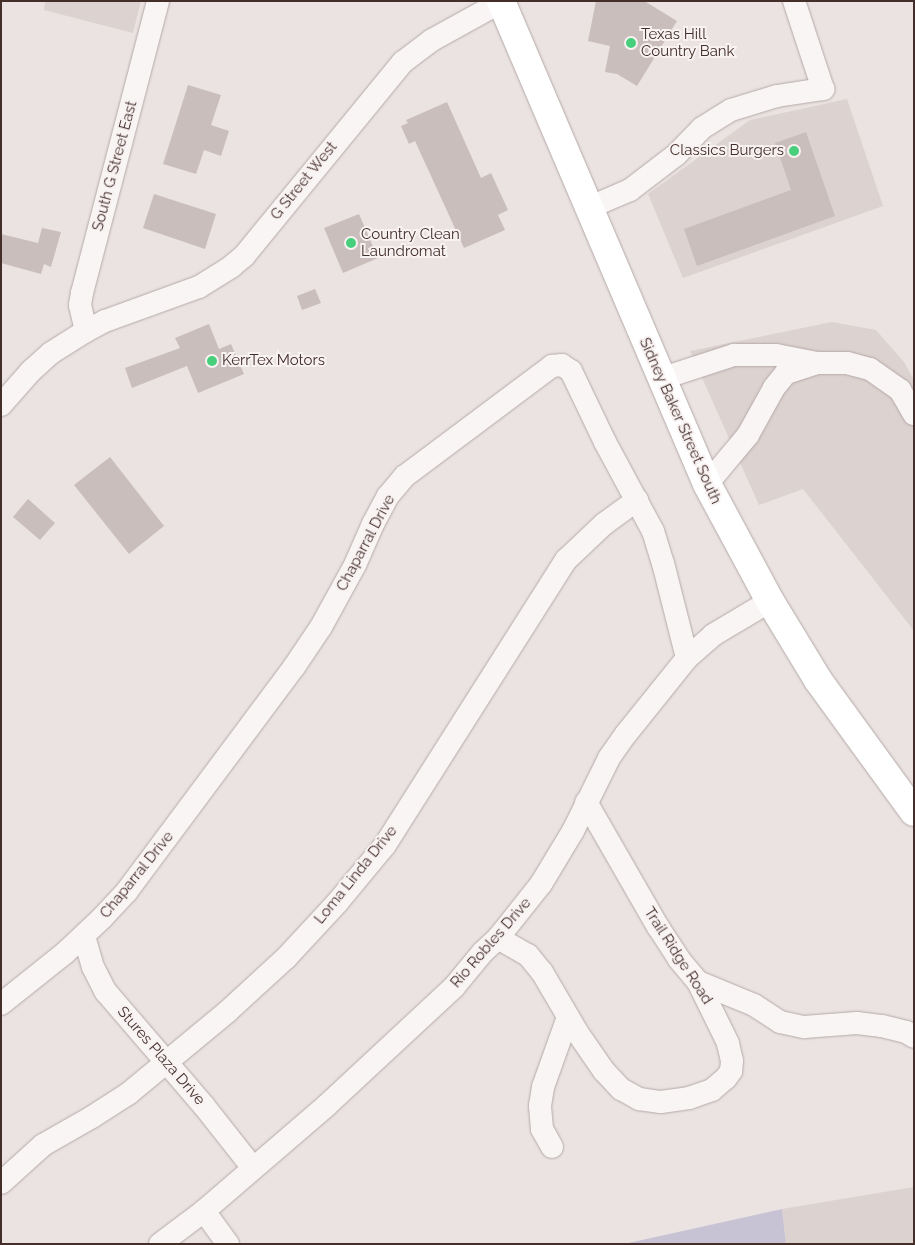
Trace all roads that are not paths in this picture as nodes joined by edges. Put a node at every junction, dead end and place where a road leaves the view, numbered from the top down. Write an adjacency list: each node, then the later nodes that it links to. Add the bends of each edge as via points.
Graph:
1 (158, 1): 5 (street, South G Street East, via 82,293 80,304)
2 (794, 1): 4 (street, via 823,89 777,96 731,110 702,128 676,155 630,190)
3 (502, 2): 4 (main road, Sidney Baker Street South); 5 (street, G Street West, via 432,40 403,62 244,256 232,266 199,286)
4 (588, 208): 7 (main road, Sidney Baker Street South)
5 (86, 331): 8 (street, G Street West, via 51,353)
6 (817, 363): 7 (street, via 776,355 734,355); 9 (street, via 847,363 870,370 900,390); 10 (street, via 786,373 748,434)
7 (660, 378): 10 (main road, Sidney Baker Street South)
8 (1, 404)
9 (914, 414)
10 (707, 484): 12 (main road, Sidney Baker Street South)
11 (637, 500): 13 (street, Chaparral Drive, via 653,530); 16 (street, Chaparral Drive, via 571,370 562,365 543,371 412,471 388,496 356,565 294,668 127,891); 22 (street, Loma Linda Drive, via 604,524 566,560 385,845 286,958)
12 (770, 601): 13 (street, Rio Robles Drive, via 713,635); 15 (main road, Sidney Baker Street South, via 818,680)
13 (686, 658): 14 (street, Rio Robles Drive, via 609,758)
14 (586, 802): 17 (street, Rio Robles Drive, via 554,864); 18 (street, Trail Ridge Road, via 658,927)
15 (914, 812)
16 (84, 936): 19 (street, Chaparral Drive); 22 (street, Stures Plaza Drive, via 93,968 106,992)
17 (498, 938): 20 (street, Trail Ridge Road, via 528,955 542,972); 24 (street, Rio Robles Drive, via 454,986 361,1074)
18 (698, 982): 20 (street, Trail Ridge Road, via 728,1043 732,1061 726,1078 712,1090 689,1098 661,1102 639,1099 621,1088 604,1071); 21 (street, via 754,1006 780,1022 804,1027 857,1023 882,1026)
19 (1, 1004)
20 (568, 1018): 23 (street, via 543,1087 540,1106 542,1129)
21 (914, 1037)
22 (166, 1062): 24 (street, Stures Plaza Drive); 25 (street, Loma Linda Drive, via 128,1094 43,1144)
23 (552, 1147)
24 (253, 1168): 26 (street, Rio Robles Drive)
25 (1, 1182)
26 (204, 1211): 27 (street, Rio Robles Drive); 28 (street)
27 (160, 1244)
28 (228, 1244)

